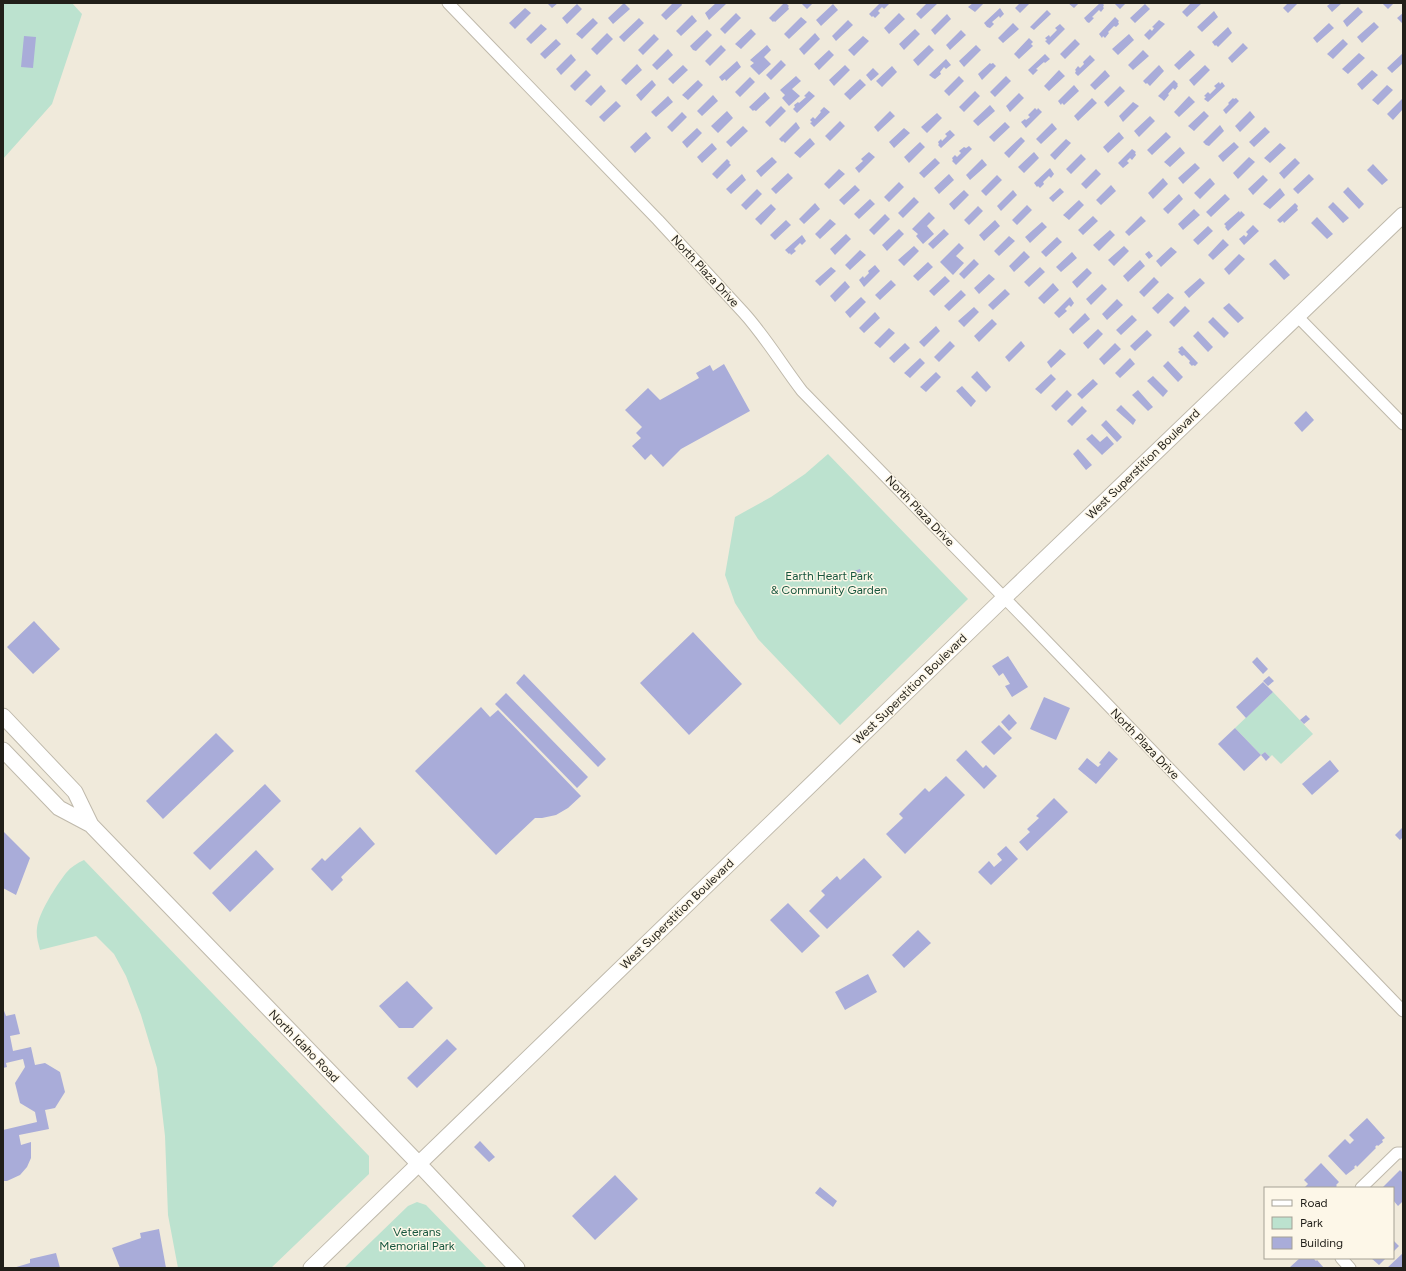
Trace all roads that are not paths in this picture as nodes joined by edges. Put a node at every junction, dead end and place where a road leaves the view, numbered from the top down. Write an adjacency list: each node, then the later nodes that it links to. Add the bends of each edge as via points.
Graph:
1 (448, 3): 5 (street, North Plaza Drive, via 653,215 756,326 802,390)
2 (1403, 215): 3 (main road, West Superstition Boulevard)
3 (1297, 316): 4 (street); 5 (main road, West Superstition Boulevard)
4 (1403, 424)
5 (1004, 598): 11 (street, North Plaza Drive); 13 (main road, West Superstition Boulevard)
6 (3, 716): 10 (main road, North Idaho Road, via 75,792)
7 (3, 750): 9 (main road, North Idaho Road)
8 (3, 759): 9 (main road)
9 (17, 764): 10 (main road, North Idaho Road, via 59,808)
10 (90, 825): 13 (main road, North Idaho Road)
11 (1403, 1011)
12 (1403, 1153): 14 (street, via 1397,1153)
13 (418, 1163): 16 (main road, West Superstition Boulevard); 17 (main road, North Idaho Road)
14 (1362, 1187)
15 (1342, 1259): 18 (street)
16 (311, 1268)
17 (517, 1268)
18 (1350, 1268)

